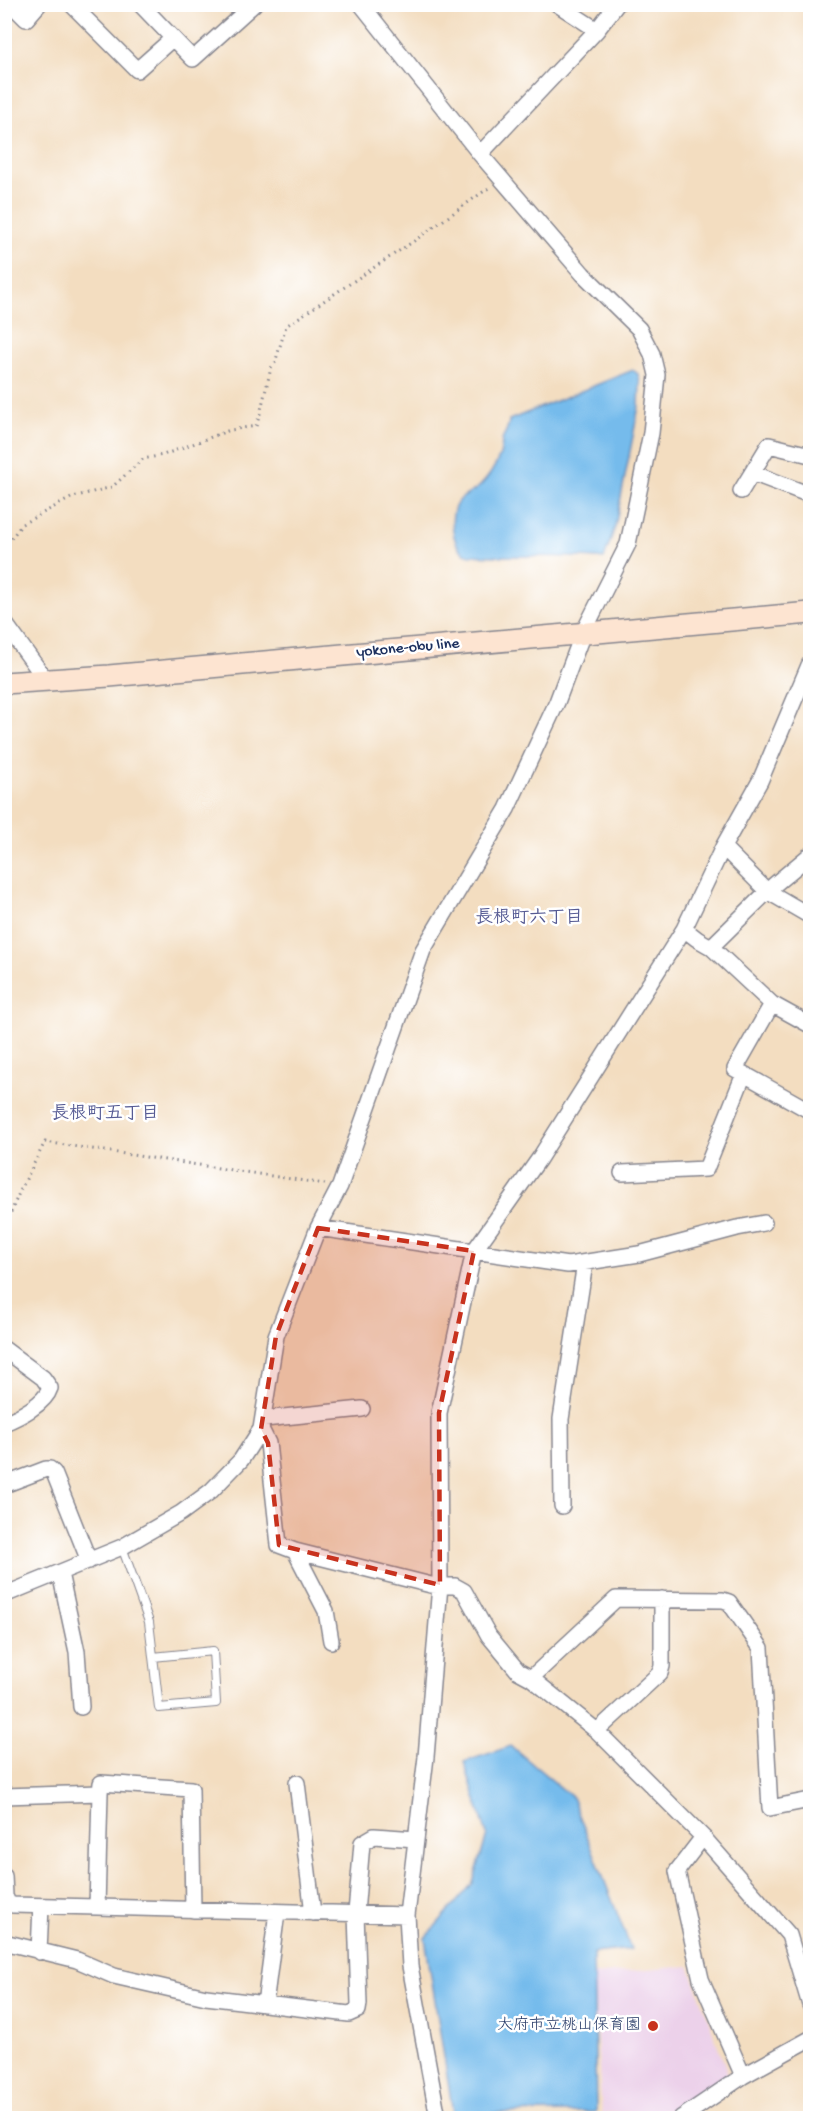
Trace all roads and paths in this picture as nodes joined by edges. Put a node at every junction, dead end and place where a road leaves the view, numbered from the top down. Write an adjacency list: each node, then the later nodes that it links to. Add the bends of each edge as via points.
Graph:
1 (11, 4): 2 (street, via 26,19)
2 (39, 4)
3 (71, 4): 10 (street, via 137,70)
4 (140, 4): 10 (street)
5 (254, 4): 10 (street, via 193,59)
6 (361, 4): 11 (street)
7 (557, 4): 9 (street)
8 (617, 4): 9 (street)
9 (597, 30): 11 (street)
10 (173, 38)
11 (480, 154): 12 (street)
12 (501, 179): 17 (path, via 286,326 256,426 230,430 163,456 143,459 112,487 73,497 22,524); 20 (street, via 583,274 639,329 657,375 651,433 628,544)
13 (810, 455): 14 (street, via 769,445)
14 (752, 473): 15 (street); 16 (street)
15 (741, 491)
16 (810, 495)
17 (4, 548)
18 (810, 613): 20 (main road, yokone-obu line)
19 (4, 622): 22 (street)
20 (584, 633): 22 (main road, yokone-obu line); 35 (street, via 507,809 423,950)
21 (810, 663): 24 (street, via 759,781)
22 (46, 680): 23 (main road, yokone-obu line)
23 (4, 683)
24 (723, 847): 26 (street); 28 (street)
25 (810, 855): 26 (street)
26 (767, 891): 27 (street); 29 (street)
27 (810, 916)
28 (684, 929): 29 (street); 39 (street, via 539,1159)
29 (711, 947): 30 (street)
30 (772, 1004): 31 (street); 32 (street, via 735,1069)
31 (810, 1025)
32 (744, 1074): 33 (street); 34 (street, via 706,1169)
33 (810, 1111)
34 (622, 1173)
35 (340, 1186): 37 (street); 38 (path, via 45,1142)
36 (764, 1223): 40 (street)
37 (318, 1228): 39 (street); 44 (street, via 276,1336)
38 (4, 1229)
39 (474, 1251): 40 (street, via 568,1265); 51 (street, via 439,1413)
40 (585, 1263): 46 (street, via 561,1419)
41 (4, 1349): 43 (street, via 43,1377 50,1388 23,1416)
42 (362, 1409): 44 (street)
43 (4, 1423)
44 (262, 1424): 47 (street, via 241,1460 211,1491 182,1513); 48 (street, via 268,1443 279,1545)
45 (4, 1485): 49 (street, via 50,1469)
46 (562, 1506)
47 (122, 1547): 49 (street); 55 (lane, via 149,1622)
48 (296, 1551): 51 (street); 54 (street, via 326,1611)
49 (89, 1561): 50 (street)
50 (60, 1573): 52 (street); 57 (street, via 77,1652)
51 (440, 1585): 56 (street, via 464,1591 489,1636 518,1671); 64 (street)
52 (4, 1595)
53 (662, 1599): 56 (street, via 616,1599); 58 (street, via 660,1673); 62 (street, via 729,1602 761,1648 770,1808)
54 (331, 1641)
55 (153, 1657): 55 (lane, via 159,1708 216,1703 213,1652)
56 (531, 1678): 58 (street)
57 (81, 1707)
58 (597, 1731): 63 (street)
59 (297, 1783): 70 (street)
60 (100, 1793): 61 (street); 67 (street); 68 (street, via 101,1783 191,1789)
61 (4, 1796)
62 (810, 1800)
63 (703, 1837): 76 (street, via 789,1935); 78 (street, via 677,1870 701,1978)
64 (416, 1839): 71 (street, via 374,1836 362,1843); 72 (street)
65 (4, 1876): 66 (street, via 8,1903)
66 (41, 1906): 67 (street); 74 (street)
67 (97, 1907): 68 (street)
68 (193, 1910): 69 (street)
69 (277, 1912): 70 (street); 75 (street)
70 (313, 1913): 71 (street)
71 (356, 1913): 72 (street); 75 (street, via 358,2010 350,2014)
72 (407, 1915): 79 (street, via 410,1966)
73 (4, 1942): 74 (street)
74 (39, 1952): 75 (street, via 77,1960 114,1976 206,1997)
75 (265, 2004)
76 (810, 2005)
77 (810, 2039): 78 (street)
78 (743, 2076): 80 (street)
79 (438, 2118)
80 (681, 2118)

